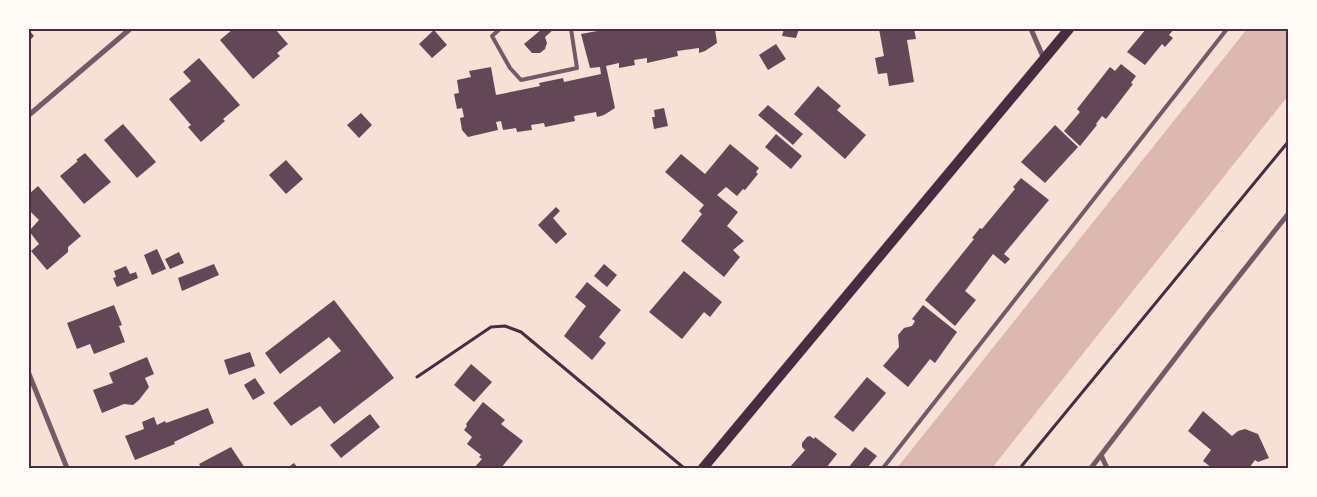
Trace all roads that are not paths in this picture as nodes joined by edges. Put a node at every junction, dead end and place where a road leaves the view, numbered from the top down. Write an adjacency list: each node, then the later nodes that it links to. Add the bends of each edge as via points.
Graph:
1 (130, 29): 8 (street)
2 (500, 29): 3 (lane, via 492,36 510,68 522,80 577,68)
3 (571, 29)
4 (1031, 29): 7 (street)
5 (1069, 29): 7 (main road)
6 (1228, 29): 14 (lane)
7 (1044, 60): 13 (main road)
8 (29, 115)
9 (1288, 214): 11 (street)
10 (29, 374): 12 (street)
11 (1101, 455): 15 (street); 16 (street)
12 (67, 468)
13 (704, 468)
14 (883, 468)
15 (1090, 468)
16 (1107, 468)

